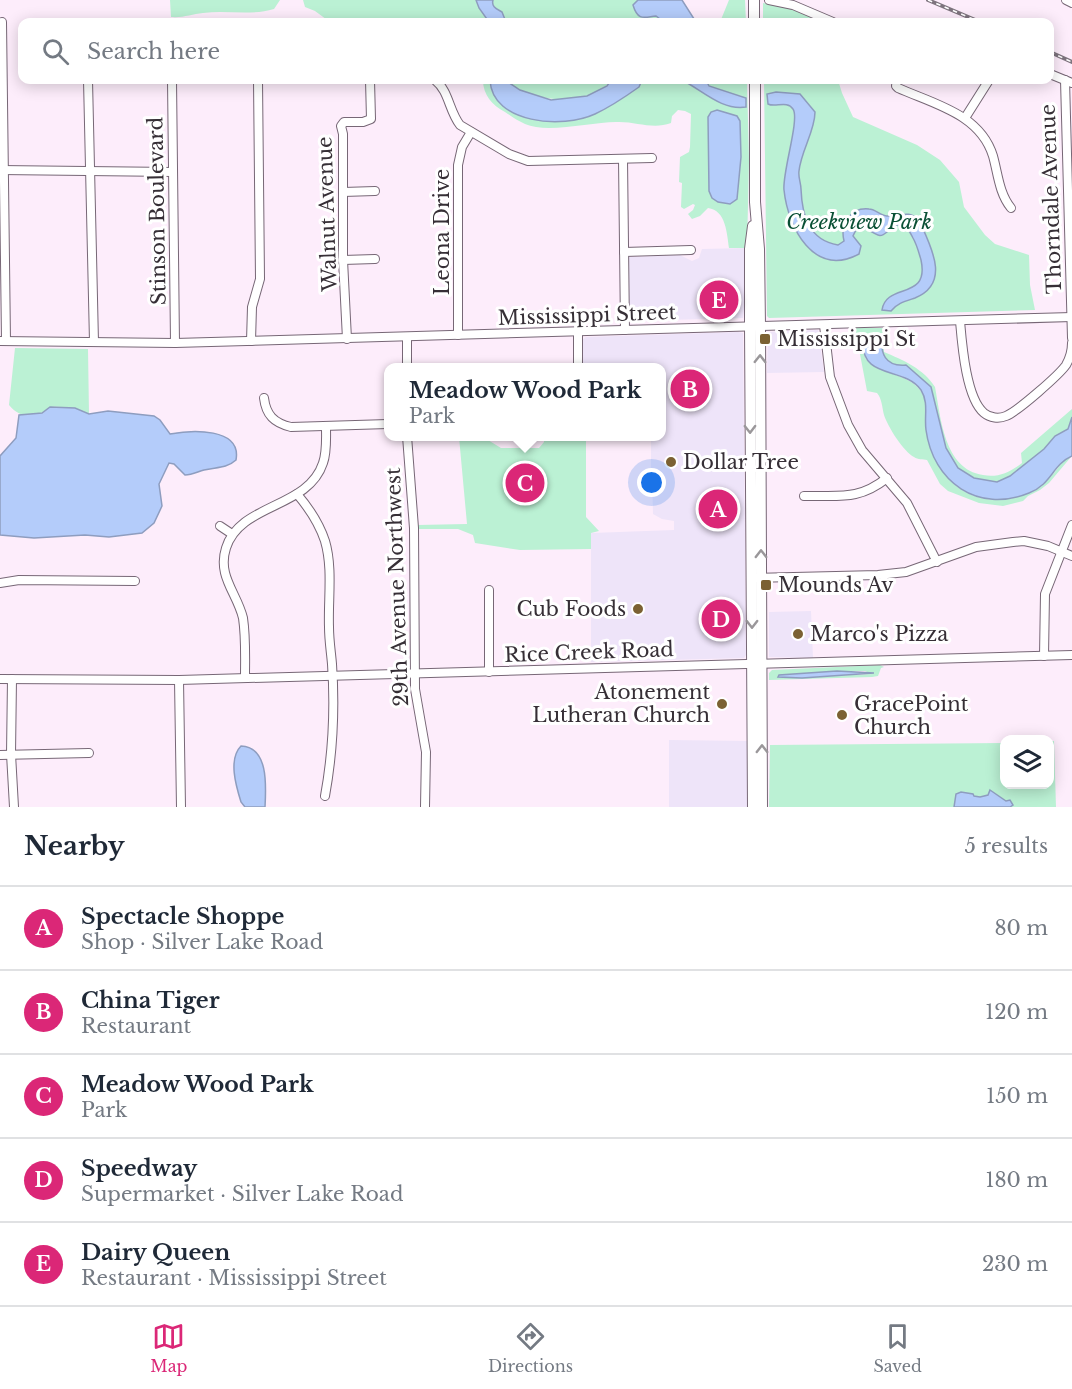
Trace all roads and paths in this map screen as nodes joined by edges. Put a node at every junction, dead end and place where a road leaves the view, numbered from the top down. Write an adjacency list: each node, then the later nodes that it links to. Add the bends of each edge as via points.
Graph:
1 (754, 0): 5 (main road)
2 (769, 0): 6 (street)
3 (1066, 0): 4 (street)
4 (1072, 3)
5 (754, 18)
6 (824, 18)
7 (2, 22): 22 (street)
8 (1054, 76): 9 (street)
9 (1068, 82): 32 (street, Thorndale Avenue)
10 (88, 84): 23 (street)
11 (172, 84): 24 (street, Stinson Boulevard)
12 (258, 84): 43 (street, via 260,279 252,307)
13 (370, 84): 26 (street, Walnut Avenue, via 371,119 342,124)
14 (439, 84): 19 (street, via 455,119)
15 (754, 84): 35 (main road, via 755,202 750,249)
16 (896, 84): 18 (street)
17 (986, 84): 18 (street)
18 (965, 118): 27 (street, via 986,140 1004,198)
19 (471, 132): 21 (street, via 528,161); 38 (street, Leona Drive, via 458,165)
20 (652, 158): 21 (street)
21 (623, 159): 29 (street)
22 (2, 170): 23 (street); 42 (street)
23 (89, 171): 24 (street); 44 (street)
24 (173, 172): 46 (street, Stinson Boulevard)
25 (375, 191): 26 (street)
26 (343, 192): 31 (street, Walnut Avenue)
27 (1011, 208)
28 (691, 250): 29 (street)
29 (624, 252): 36 (street)
30 (375, 259): 31 (street)
31 (344, 260): 41 (street, Walnut Avenue)
32 (1071, 317): 33 (street, Mississippi Street); 40 (street, Thorndale Avenue)
33 (960, 321): 34 (street, Mississippi Street); 45 (street, via 965,369 979,408 992,417 1011,413 1056,376 1067,363)
34 (824, 325): 35 (street, Mississippi Street); 53 (street, via 830,377 840,408 862,450)
35 (755, 326): 36 (street, Mississippi Street); 62 (main road)
36 (625, 330): 37 (street, Mississippi Street)
37 (578, 332): 38 (street, Mississippi Street); 48 (street)
38 (458, 335): 39 (street, Mississippi Street)
39 (407, 337): 41 (street, Mississippi Street); 47 (street)
40 (1072, 338)
41 (347, 339): 43 (street, Mississippi Street)
42 (3, 341): 44 (street, Mississippi Street)
43 (251, 341): 46 (street, Mississippi Street)
44 (94, 342): 46 (street, Mississippi Street)
45 (1072, 342)
46 (175, 343)
47 (407, 363)
48 (578, 363)
49 (264, 398): 51 (street, via 267,412 280,424)
50 (384, 424): 51 (street)
51 (326, 427): 54 (street, via 326,453 321,470)
52 (407, 441): 70 (street, 29th Avenue Northwest, via 414,528)
53 (887, 478): 55 (street, via 860,494); 61 (street, via 907,503)
54 (297, 494): 58 (street); 71 (street, via 314,516 327,550)
55 (804, 496)
56 (1072, 525): 59 (street)
57 (220, 526): 58 (street)
58 (231, 534): 72 (street, via 224,556 224,573 242,613)
59 (1061, 552): 60 (street); 61 (street, via 1036,543 1002,542 976,546); 66 (street, via 1045,594)
60 (1072, 556)
61 (937, 562): 62 (street, via 906,572 878,575)
62 (756, 578): 68 (main road)
63 (135, 581): 64 (street)
64 (0, 583)
65 (489, 590): 69 (street)
66 (1044, 656): 67 (street, Rice Creek Road); 68 (street, Rice Creek Road)
67 (1072, 656)
68 (758, 664): 69 (street, Rice Creek Road); 83 (main road); 84 (main road, one-way to 68)
69 (489, 672): 70 (street, Rice Creek Road)
70 (415, 674): 71 (street, Rice Creek Road); 82 (street, 29th Avenue Northwest, via 426,752)
71 (333, 676): 72 (street, Rice Creek Road); 79 (street, via 332,742)
72 (245, 678): 75 (street, Rice Creek Road)
73 (0, 679): 74 (street, Rice Creek Road)
74 (12, 679): 75 (street, Rice Creek Road); 77 (street)
75 (179, 680): 81 (street)
76 (89, 753): 77 (street)
77 (12, 754): 78 (street); 80 (street)
78 (0, 755)
79 (325, 796)
80 (14, 807)
81 (182, 807)
82 (425, 807)
83 (753, 807)
84 (762, 807)

